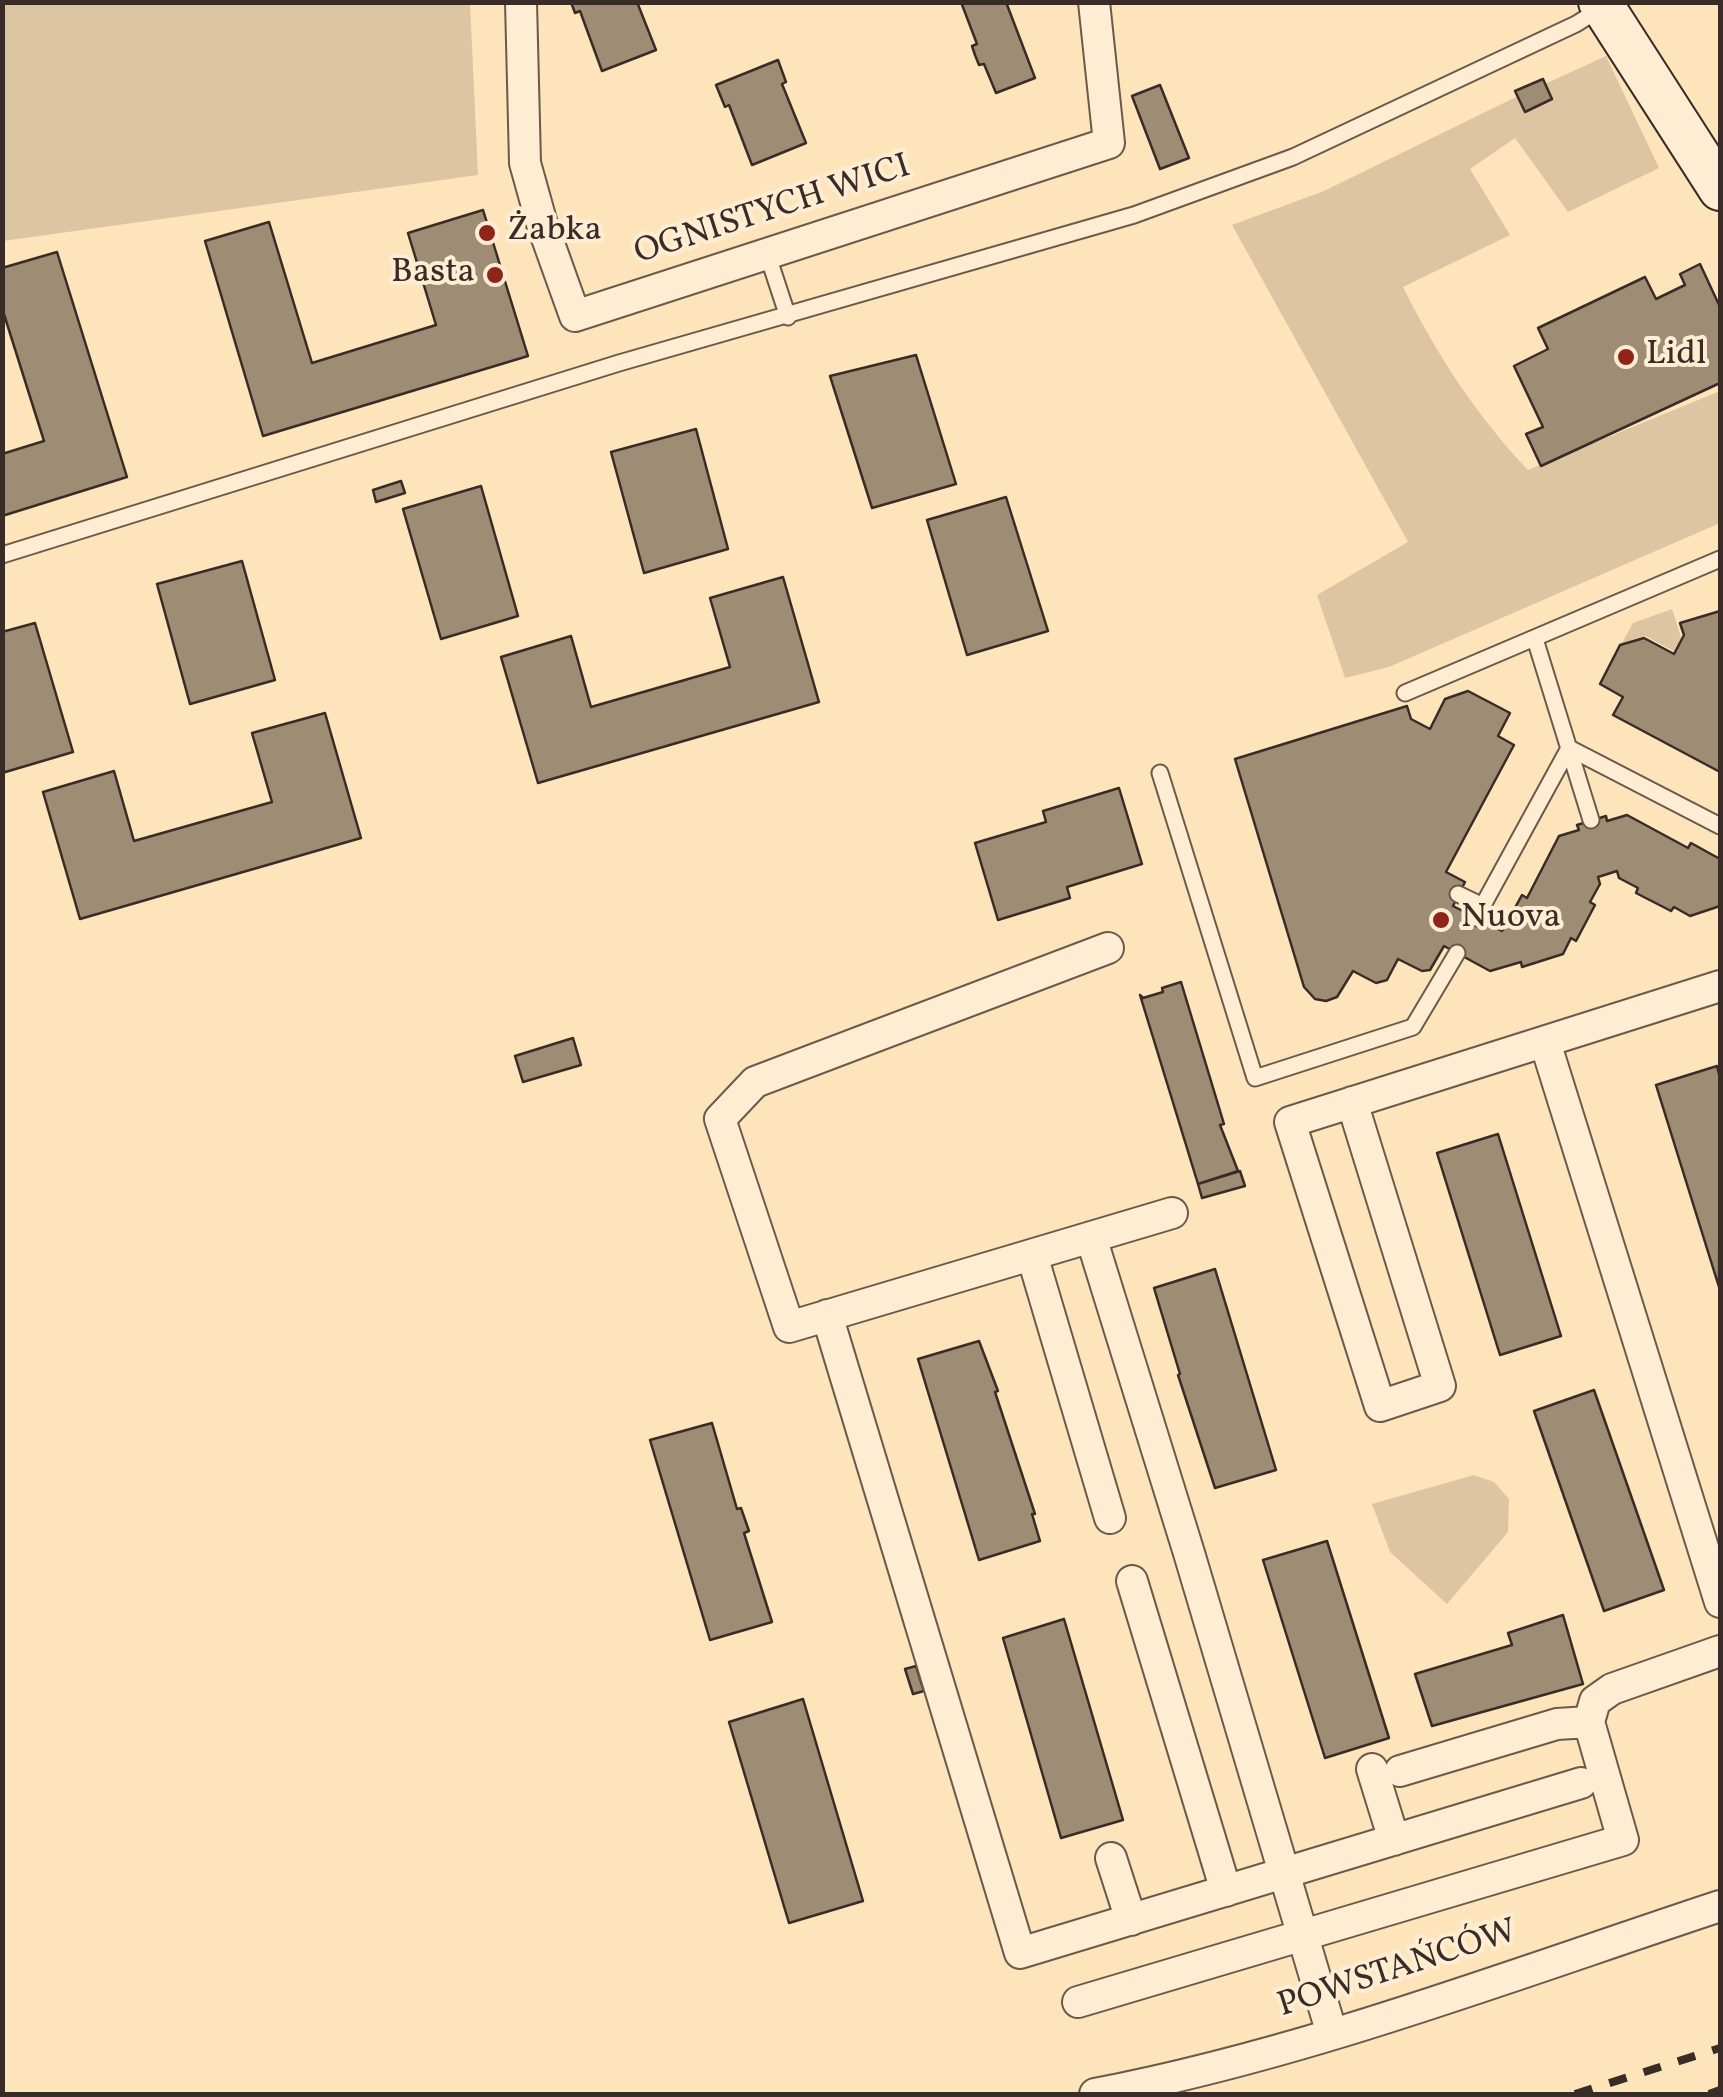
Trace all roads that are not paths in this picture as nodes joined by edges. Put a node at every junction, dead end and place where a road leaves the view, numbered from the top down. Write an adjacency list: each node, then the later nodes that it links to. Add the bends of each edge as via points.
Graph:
1 (521, 2): 5 (street, OGNISTYCH WICI, via 525,164 575,316)
2 (1094, 2): 5 (street, OGNISTYCH WICI, via 1109,143)
3 (1602, 5): 4 (street); 6 (lane, via 1426,96 1228,183)
4 (1720, 190)
5 (766, 253): 6 (lane)
6 (788, 317): 7 (lane)
7 (2, 554)
8 (1720, 559): 9 (lane)
9 (1535, 639): 10 (lane); 11 (lane)
10 (1405, 693)
11 (1569, 748): 13 (lane); 14 (lane); 15 (lane, via 1479,912)
12 (1160, 773): 17 (lane, via 1255,1078 1413,1027)
13 (1592, 820)
14 (1720, 826)
15 (1458, 894)
16 (1108, 948): 24 (street, via 755,1082 720,1120 789,1327)
17 (1456, 953)
18 (1720, 986): 19 (street)
19 (1545, 1042): 20 (street); 27 (street)
20 (1352, 1102): 20 (street, via 1290,1122 1380,1406 1440,1386)
21 (1172, 1212): 22 (street)
22 (1092, 1237): 23 (street); 33 (street)
23 (1032, 1254): 24 (street); 25 (street)
24 (827, 1316): 36 (street, via 1020,1954)
25 (1110, 1518)
26 (1132, 1581): 34 (street)
27 (1720, 1602)
28 (1720, 1651): 29 (street, via 1604,1693)
29 (1589, 1722): 31 (street, via 1558,1724 1386,1770); 37 (street, via 1623,1840)
30 (1581, 1783): 31 (street)
31 (1394, 1840): 33 (street)
32 (1112, 1858): 36 (street)
33 (1286, 1873): 34 (street); 37 (street)
34 (1226, 1891): 36 (street)
35 (1720, 1906): 39 (street, POWSTAŃCÓW)
36 (1132, 1920)
37 (1303, 1934): 38 (street); 39 (street)
38 (1078, 2002)
39 (1332, 2034): 40 (street, POWSTAŃCÓW)
40 (1095, 2094)

